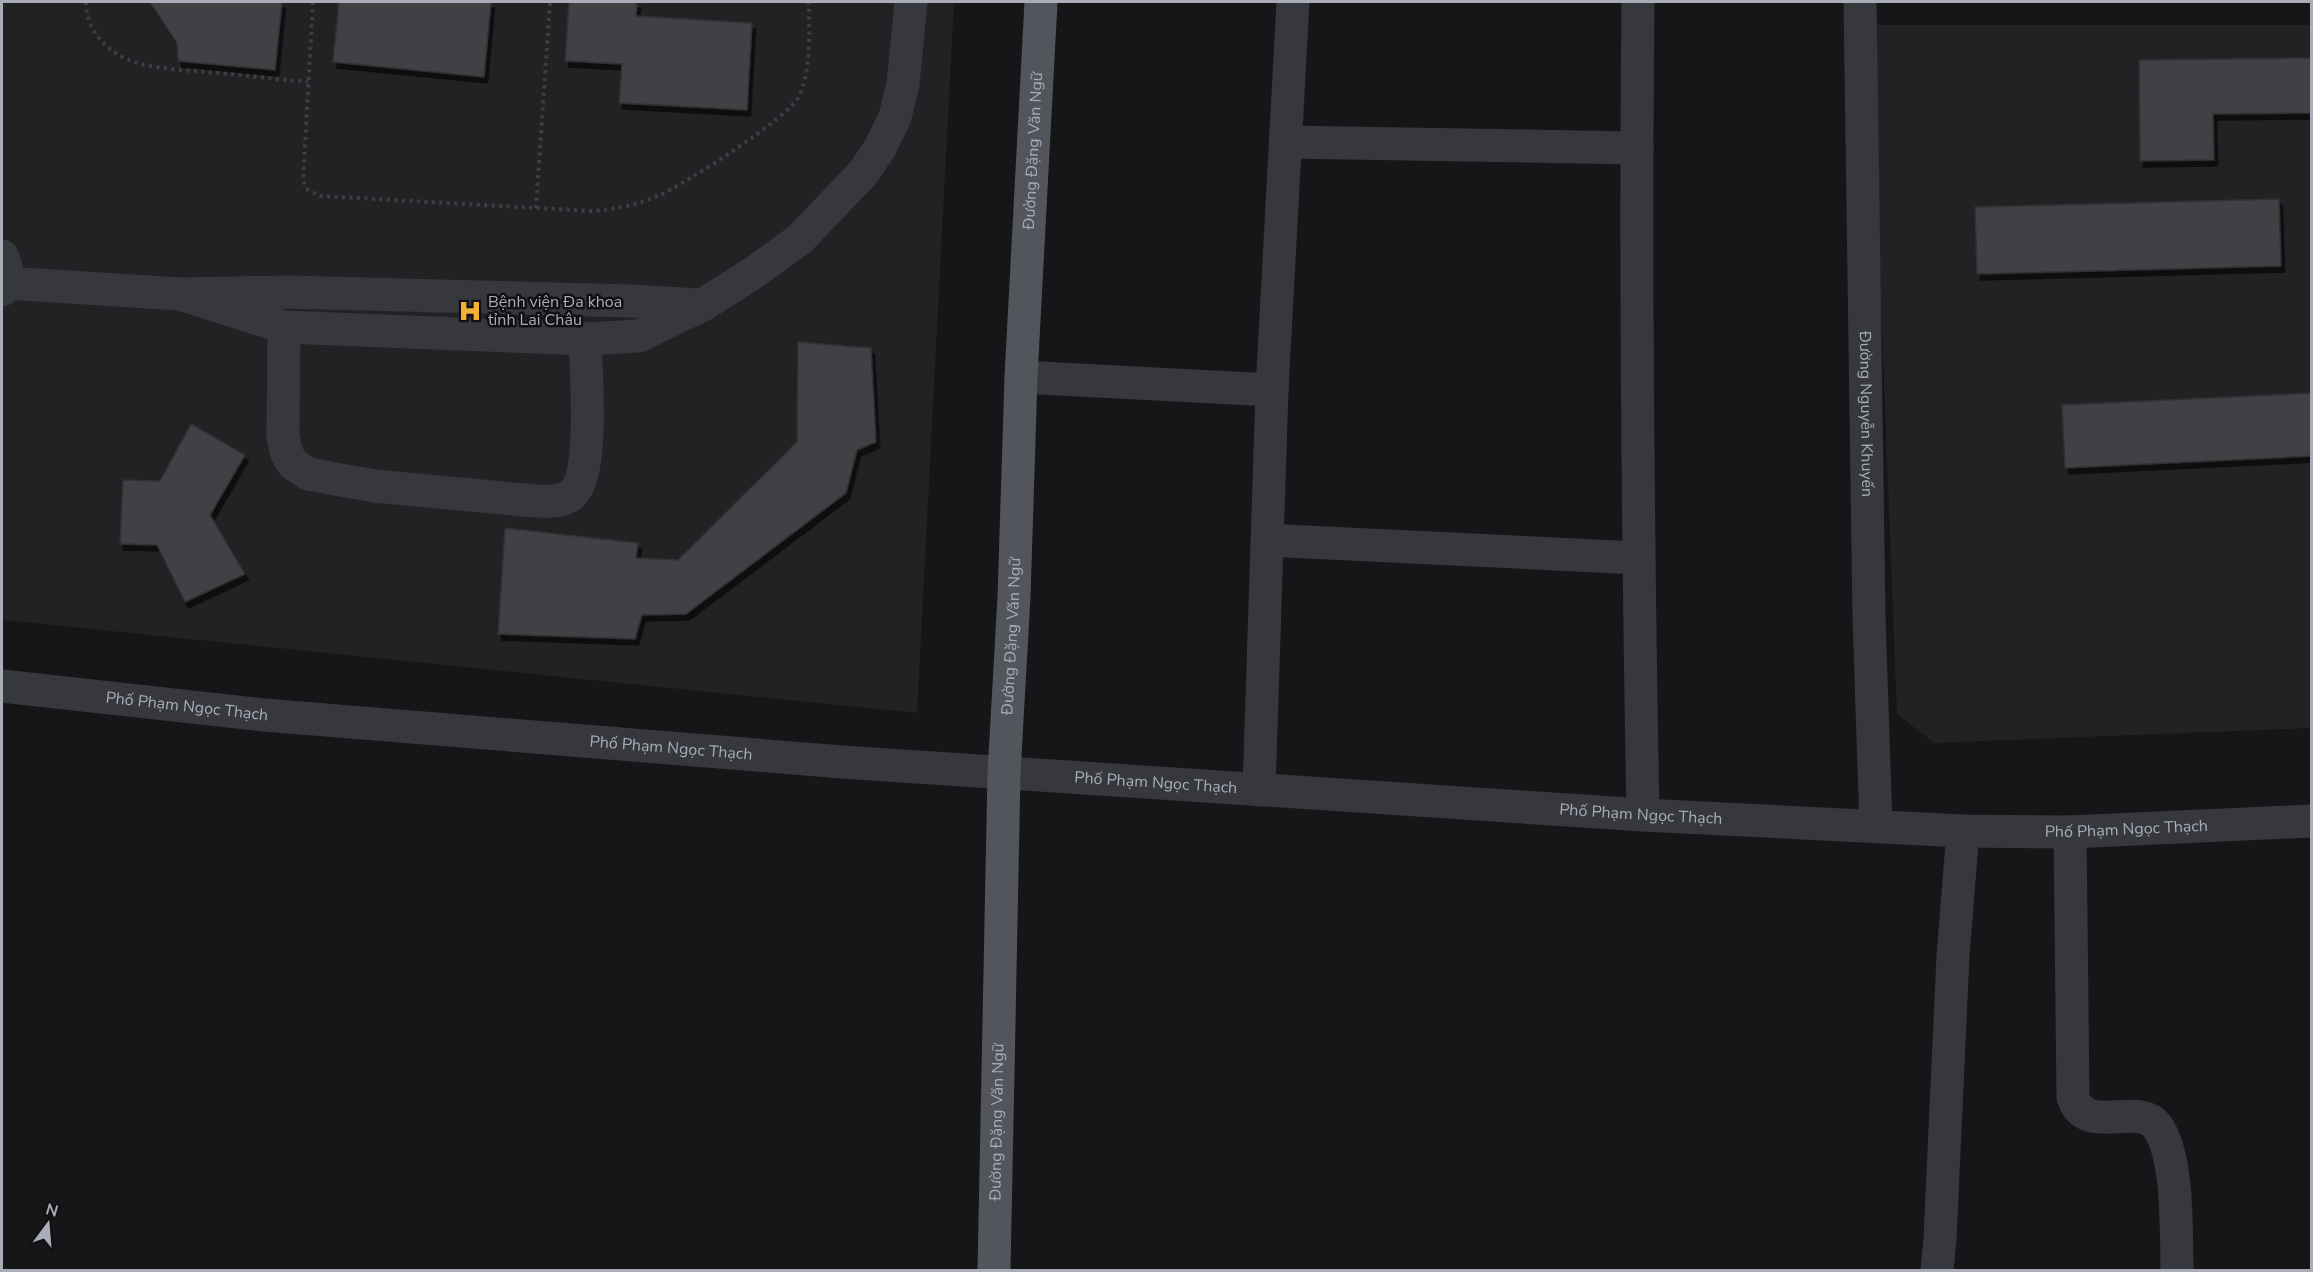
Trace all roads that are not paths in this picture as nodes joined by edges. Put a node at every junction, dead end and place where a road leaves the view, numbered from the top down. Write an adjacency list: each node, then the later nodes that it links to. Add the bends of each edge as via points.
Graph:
1 (910, 2): 10 (street, via 903,84 895,117 863,174 800,238)
2 (1041, 2): 13 (main road, Đường Đặng Văn Ngữ)
3 (1293, 2): 6 (street)
4 (1638, 2): 7 (street)
5 (1860, 2): 22 (street, Đường Nguyễn Khuyến)
6 (1286, 142): 7 (street); 14 (street)
7 (1637, 148): 16 (street)
8 (3, 276): 9 (street)
9 (180, 294): 10 (street, via 288,292); 11 (street)
10 (703, 306): 12 (street, via 639,336)
11 (284, 327): 12 (street); 12 (street, via 283,436 293,464 308,474 375,486 535,501 560,500 573,494 582,480 587,431)
12 (585, 339)
13 (1021, 378): 14 (street); 18 (main road, Đường Đặng Văn Ngữ)
14 (1272, 390): 15 (street)
15 (1267, 540): 16 (street); 19 (street)
16 (1638, 558): 20 (street)
17 (2, 686): 18 (street, Phố Phạm Ngọc Thạch, via 276,716)
18 (1004, 773): 19 (street, Phố Phạm Ngọc Thạch); 25 (main road, Đường Đặng Văn Ngữ)
19 (1258, 790): 20 (street, Phố Phạm Ngọc Thạch)
20 (1643, 815): 22 (street, Phố Phạm Ngọc Thạch)
21 (2312, 821): 24 (street, Phố Phạm Ngọc Thạch)
22 (1876, 826): 23 (street, Phố Phạm Ngọc Thạch)
23 (1963, 831): 24 (street, Phố Phạm Ngọc Thạch); 26 (street)
24 (2070, 832): 27 (street, via 2073,1097 2082,1113 2143,1118 2158,1127 2169,1157 2174,1188)
25 (994, 1270)
26 (1936, 1270)
27 (2178, 1270)

